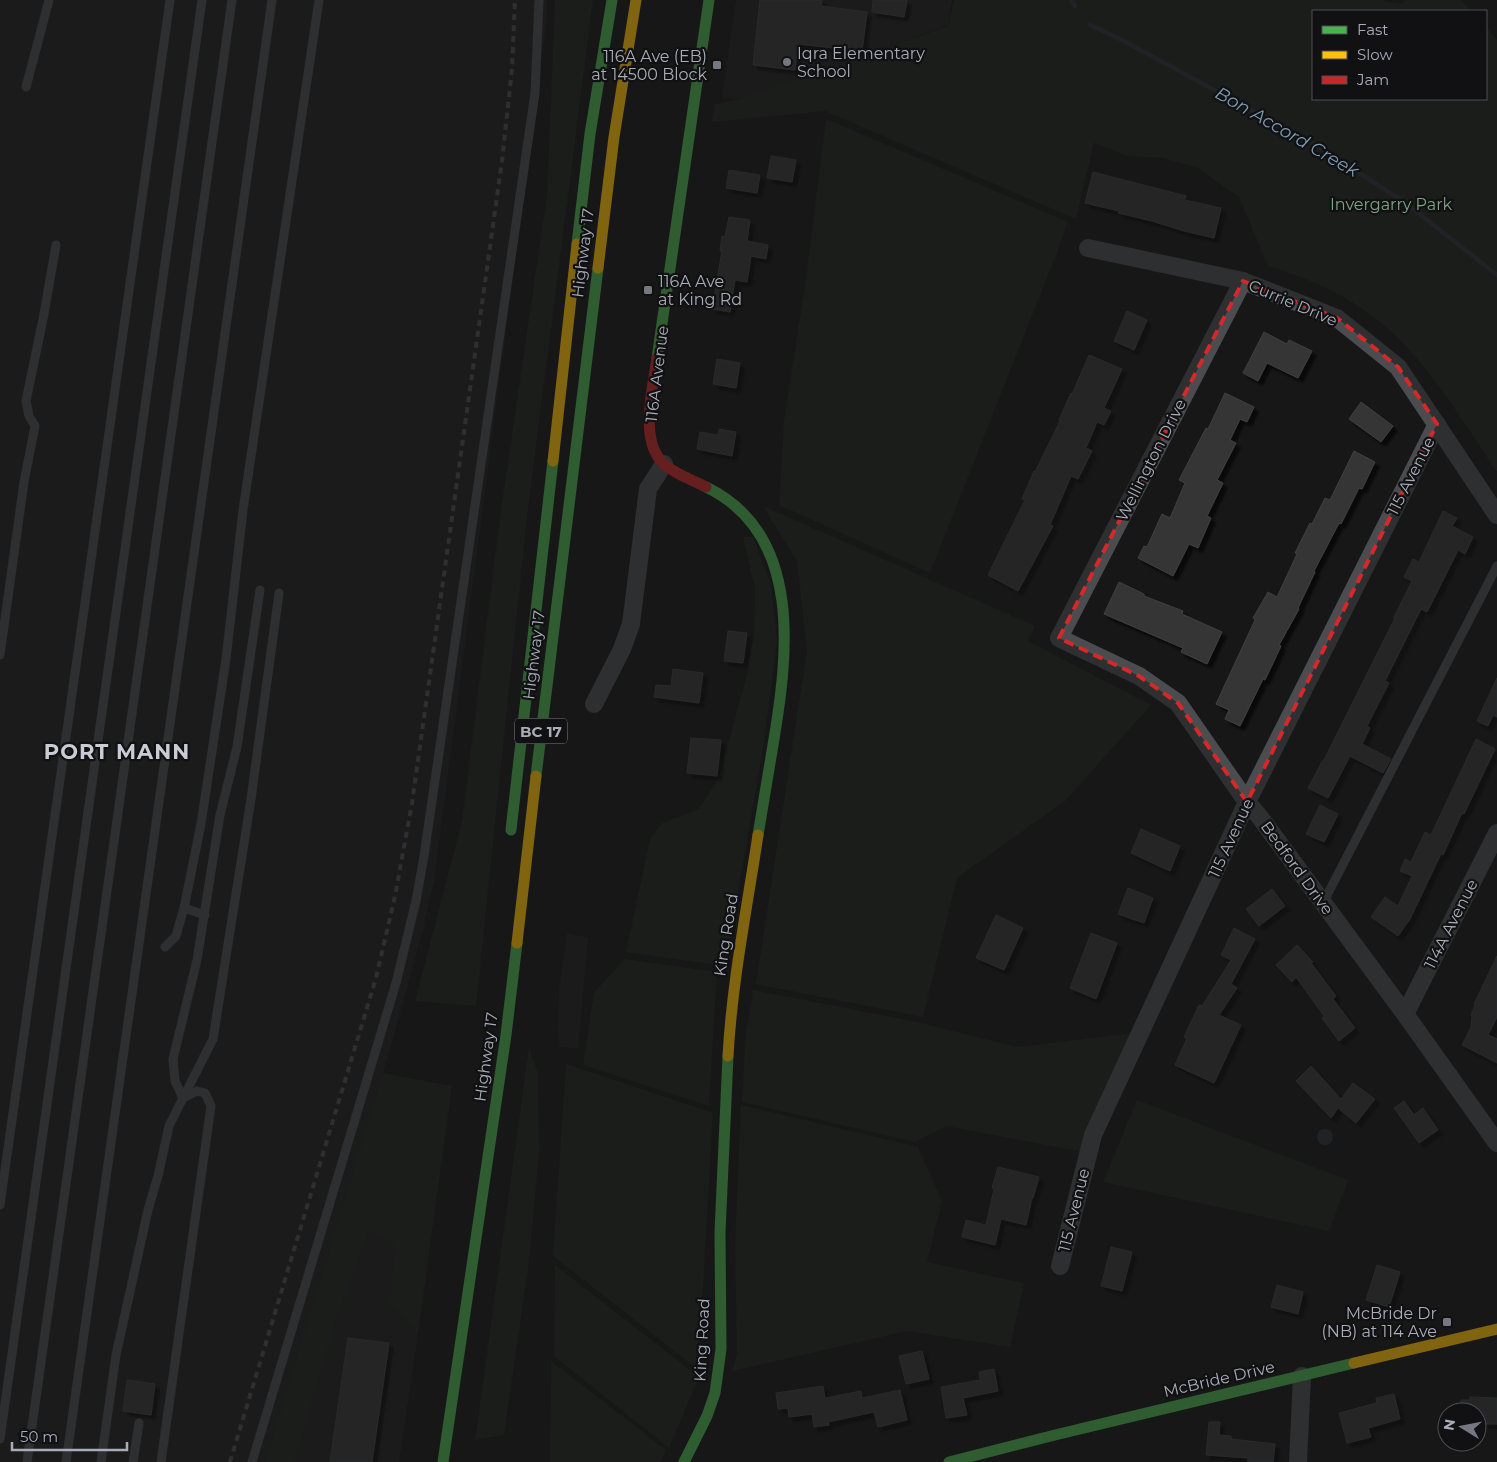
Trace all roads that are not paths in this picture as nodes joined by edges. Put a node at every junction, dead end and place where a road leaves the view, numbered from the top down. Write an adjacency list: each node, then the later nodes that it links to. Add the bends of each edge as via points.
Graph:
1 (49, 0): 11 (lane)
2 (170, 0): 34 (lane)
3 (202, 0): 39 (lane)
4 (232, 0): 41 (lane)
5 (272, 0): 42 (lane)
6 (320, 0): 28 (lane, via 246,492 225,669 201,824)
7 (539, 0): 46 (lane, via 535,93 421,874 396,984)
8 (612, 0): 26 (main road, Highway 17 / BC 17, via 590,134)
9 (636, 0): 47 (main road, Highway 17 / BC 17, via 611,157 506,1035)
10 (709, 0): 16 (main road, 116A Avenue, via 649,414 650,433)
11 (26, 87)
12 (56, 245): 22 (lane, via 26,401 35,426)
13 (1088, 248): 14 (street, Currie Drive)
14 (1243, 281): 15 (street, Currie Drive, via 1336,318 1398,367); 21 (street, Wellington Drive)
15 (1437, 424): 17 (street, Currie Drive); 24 (street, 115 Avenue)
16 (664, 464): 23 (street, via 648,489 631,624); 40 (main road, King Road, via 729,499 746,516 764,541 774,563 780,581 784,620 783,680 730,1024 720,1232 721,1340 718,1372 707,1416)
17 (1497, 515)
18 (1497, 566): 27 (lane)
19 (260, 590): 29 (lane, via 237,747 220,815)
20 (280, 593): 32 (lane, via 213,1039)
21 (1059, 638): 24 (street, Bedford Drive, via 1139,676 1178,703)
22 (0, 655)
23 (594, 704)
24 (1247, 802): 27 (street, Bedford Drive); 35 (street, 115 Avenue, via 1093,1135)
25 (1497, 833): 31 (street, 114A Avenue)
26 (510, 838)
27 (1323, 903): 31 (street, Bedford Drive)
28 (184, 908): 29 (lane); 30 (lane, via 176,936)
29 (204, 915): 32 (lane, via 197,960 173,1059 175,1081)
30 (164, 947)
31 (1405, 1014): 33 (street, Bedford Drive)
32 (183, 1098): 43 (lane, via 169,1126 148,1210 116,1355); 45 (lane, via 197,1091 205,1094 212,1106)
33 (1495, 1135)
34 (0, 1205)
35 (1060, 1266)
36 (1497, 1329): 37 (main road, McBride Drive)
37 (1302, 1376): 48 (main road, McBride Drive); 49 (street)
38 (139, 1423): 44 (lane)
39 (0, 1439)
40 (690, 1458)
41 (28, 1462)
42 (66, 1462)
43 (102, 1462)
44 (133, 1462)
45 (161, 1462)
46 (252, 1462)
47 (443, 1462)
48 (949, 1462)
49 (1298, 1462)

